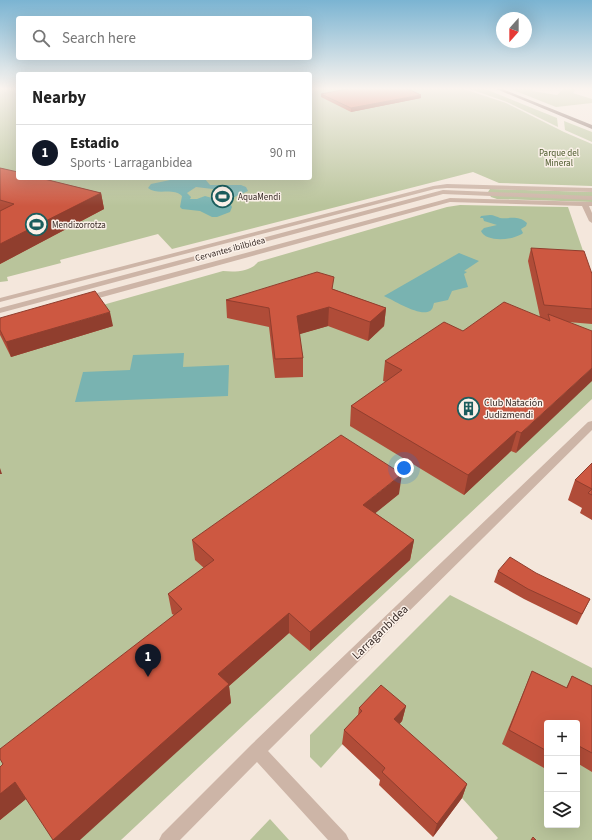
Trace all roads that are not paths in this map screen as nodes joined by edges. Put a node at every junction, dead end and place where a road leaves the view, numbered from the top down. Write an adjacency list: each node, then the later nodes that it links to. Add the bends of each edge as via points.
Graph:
1 (468, 186): 2 (street, Cervantes ibilbidea); 4 (street); 11 (street, Cervantes ibilbidea, via 435,187)
2 (494, 187): 3 (street, Cervantes ibilbidea); 5 (street, via 486,190)
3 (592, 190)
4 (474, 193): 5 (street, Cervantes ibilbidea); 7 (street); 13 (street, Cervantes ibilbidea, via 443,192)
5 (485, 194): 6 (street, Cervantes ibilbidea); 8 (street)
6 (592, 198)
7 (466, 199): 8 (street, Cervantes ibilbidea); 12 (street, Cervantes ibilbidea, via 428,205)
8 (494, 200): 9 (street, Cervantes ibilbidea)
9 (589, 204): 10 (street)
10 (592, 221)
11 (0, 300)
12 (76, 301)
13 (0, 311)
14 (592, 424): 15 (street, Larraganbidea)
15 (257, 751): 16 (street, Larraganbidea); 17 (street)
16 (168, 840)
17 (340, 840)

